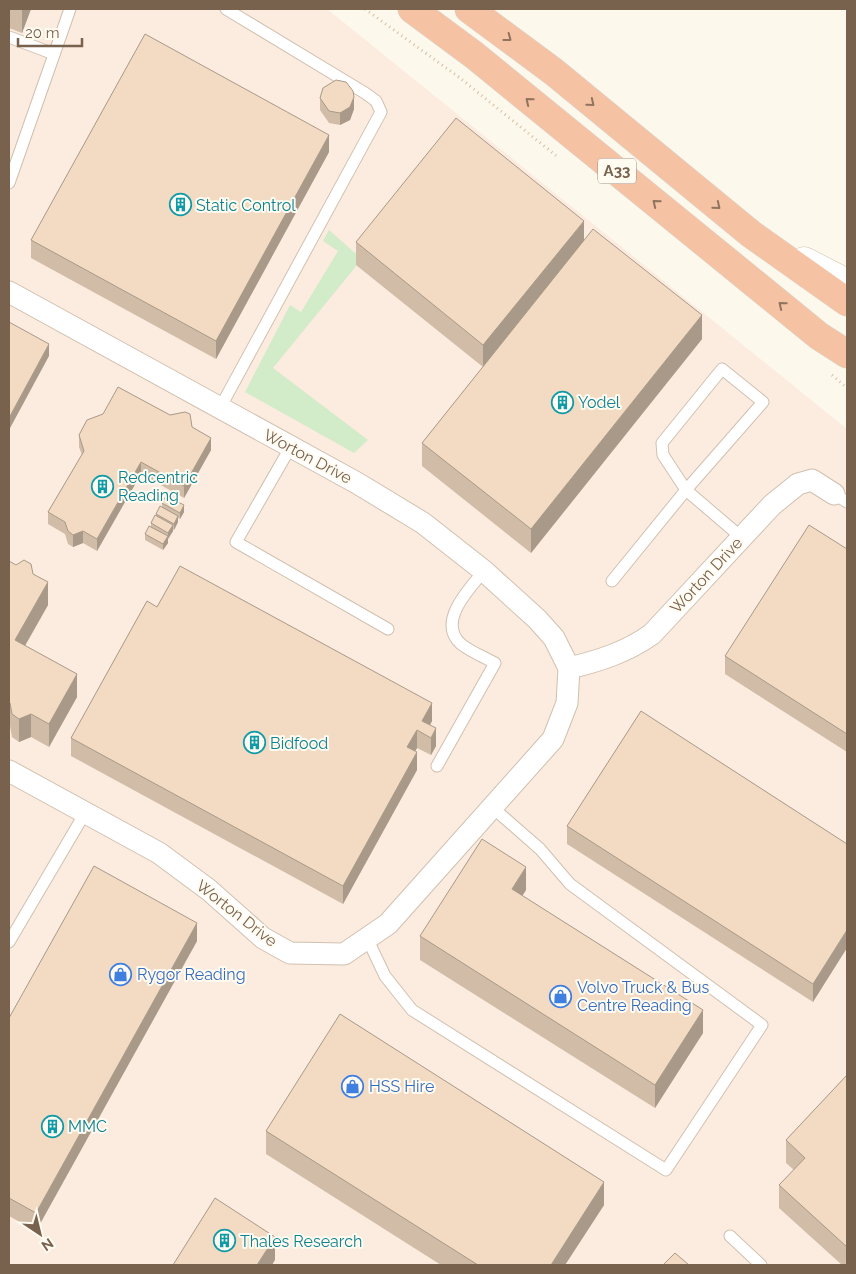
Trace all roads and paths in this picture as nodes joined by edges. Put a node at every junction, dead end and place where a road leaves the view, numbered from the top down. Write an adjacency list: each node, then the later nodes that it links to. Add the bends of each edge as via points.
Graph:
1 (70, 9): 6 (lane)
2 (226, 9): 15 (lane, via 365,93 376,101 381,112)
3 (412, 9): 12 (highway, A33, one-way to 3, via 474,55)
4 (469, 9): 8 (highway, A33, one-way to 8, via 554,72)
5 (9, 37): 6 (lane)
6 (54, 54): 7 (lane)
7 (9, 183)
8 (751, 234): 9 (street); 11 (highway, A33)
9 (847, 283)
10 (9, 292): 15 (street, Worton Drive)
11 (847, 302)
12 (819, 336): 13 (highway, A33); 14 (lane)
13 (847, 354)
14 (847, 366)
15 (220, 408): 16 (street, Worton Drive)
16 (290, 448): 20 (street, Worton Drive, via 423,523); 22 (lane, via 236,542)
17 (686, 490): 17 (lane, via 763,402 722,369 662,443 663,455); 19 (lane); 21 (lane)
18 (841, 498): 19 (street, Worton Drive, via 812,480 798,484)
19 (741, 537): 23 (street, Worton Drive, via 652,634 612,656)
20 (484, 571): 23 (street, Worton Drive, via 554,638); 24 (lane, via 460,600 453,630 462,644 495,663)
21 (612, 581)
22 (388, 629)
23 (569, 668): 26 (street, Worton Drive, via 567,702 553,739)
24 (437, 766)
25 (9, 771): 27 (street, Worton Drive)
26 (492, 807): 28 (street, Worton Drive, via 388,924); 28 (lane, via 540,849 570,884 762,1025 666,1170 412,1010 385,976)
27 (84, 813): 28 (street, Worton Drive, via 159,853 209,890 263,938 290,953 344,954); 29 (lane)
28 (367, 938)
29 (9, 942)
30 (730, 1236): 31 (lane)
31 (761, 1265)

